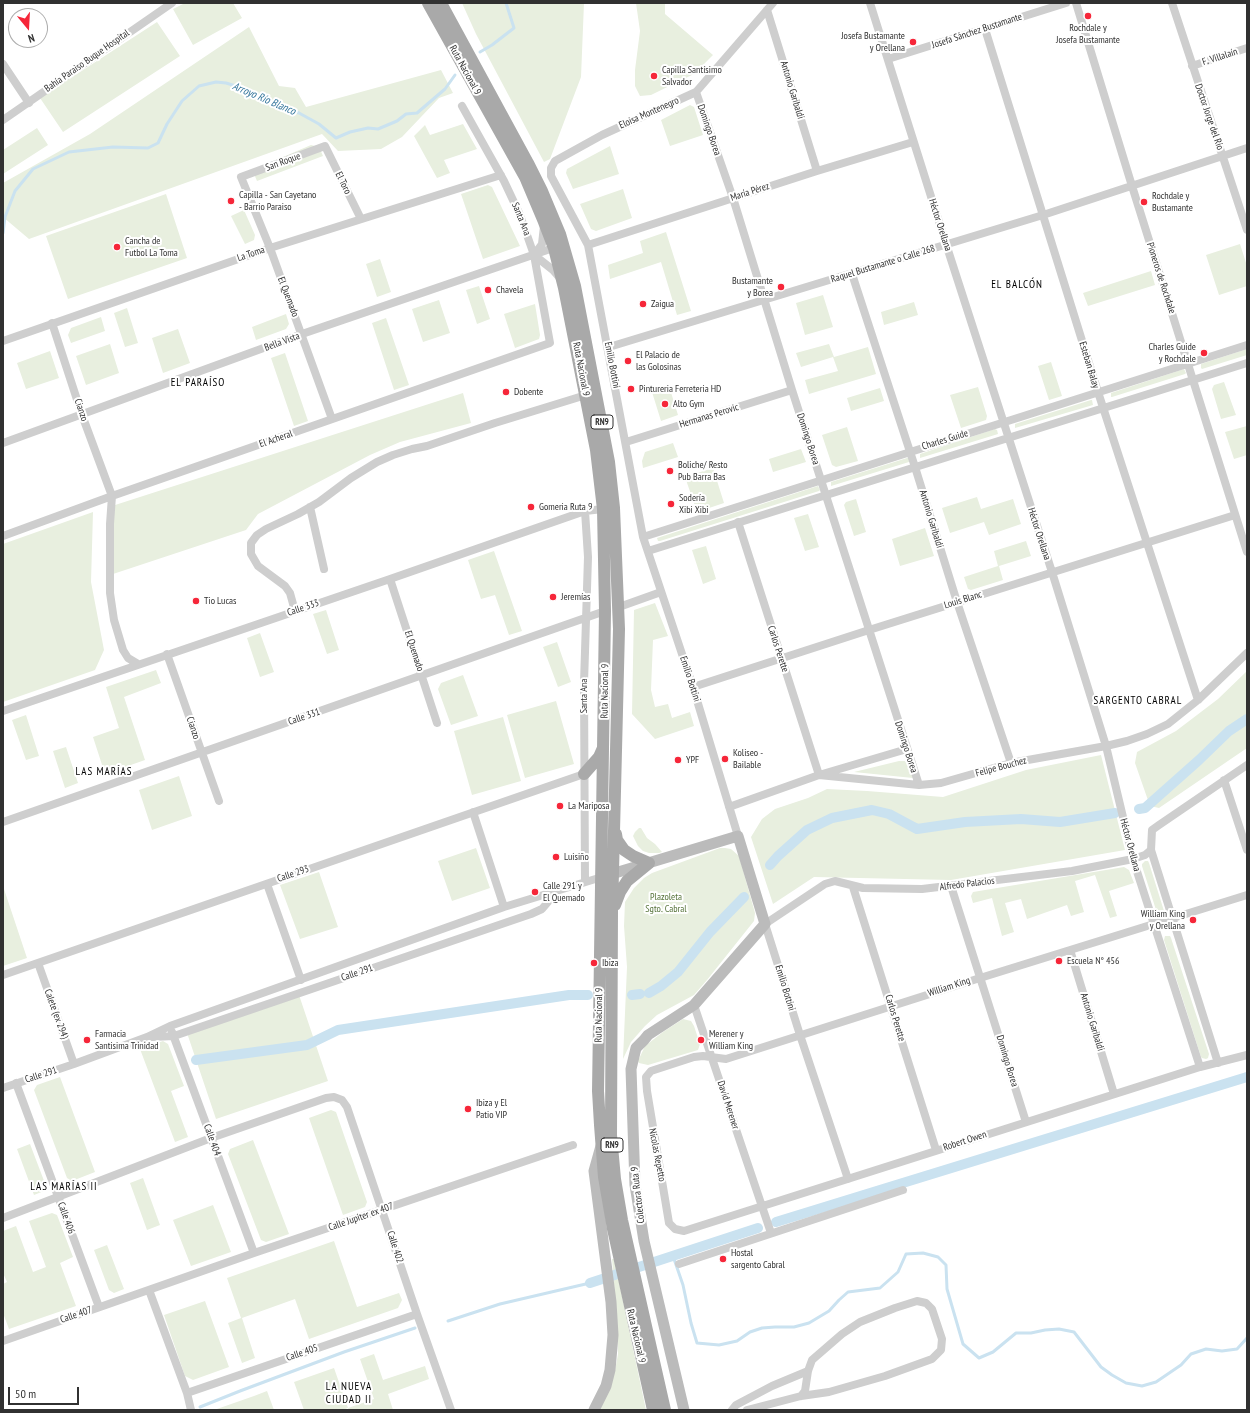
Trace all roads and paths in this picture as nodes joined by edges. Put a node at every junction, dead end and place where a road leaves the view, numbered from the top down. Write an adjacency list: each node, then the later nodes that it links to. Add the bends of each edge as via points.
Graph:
1 (172, 3): 9 (street, Bahía Paraiso Buque Hospital)
2 (428, 3): 32 (main road, Ruta Nacional 9 / RN9, via 525,177)
3 (442, 3): 36 (main road, Ruta Nacional 9 / RN9, via 528,163 551,212)
4 (774, 3): 10 (street, Eloisa Montenegro)
5 (870, 3): 13 (street, Héctor Orellana)
6 (1066, 3): 11 (street, Josefa Sánchez Bustamante)
7 (1076, 3): 28 (street, Pioneros de Rochdale)
8 (1172, 3): 15 (street, Doctor Jorge del Río)
9 (161, 6): 17 (street, Bahía Paraiso Buque Hospital)
10 (767, 10): 16 (street, Eloisa Montenegro); 24 (street, Antonio Garibaldi)
11 (985, 29): 13 (street, Josefa Sánchez Bustamante); 30 (street, Esteban Balay)
12 (1247, 48): 15 (street, F. Villalaín)
13 (888, 59): 20 (street, Héctor Orellana)
14 (3, 64): 17 (street)
15 (1192, 66): 23 (street, Doctor Jorge del Río)
16 (696, 92): 26 (street, Eloisa Montenegro, via 602,135 561,157 551,168); 29 (street, Domingo Borea)
17 (29, 103): 19 (street, Bahía Paraiso Buque Hospital)
18 (462, 106): 25 (street, Santa Ana)
19 (3, 120)
20 (913, 142): 24 (street, María Pérez); 34 (street, Héctor Orellana)
21 (325, 146): 27 (street, San Roque); 31 (street, El Toro)
22 (1247, 148): 23 (street, Raquel Bustamante o Calle 268)
23 (1223, 156): 28 (street, Raquel Bustamante o Calle 268); 33 (street, Doctor Jorge del Río)
24 (817, 171): 29 (street, María Pérez)
25 (501, 175): 31 (street, La Toma); 38 (street, Santa Ana, via 520,215)
26 (551, 176): 35 (street, Emilio Bottini)
27 (241, 177): 37 (street, El Quemado)
28 (1132, 186): 30 (street, Raquel Bustamante o Calle 268); 49 (street, Pioneros de Rochdale)
29 (733, 198): 35 (street, María Pérez); 41 (street, Domingo Borea)
30 (1043, 215): 34 (street, Raquel Bustamante o Calle 268); 52 (street, Esteban Balay)
31 (361, 219): 37 (street, La Toma)
32 (544, 222): 36 (main road, Ruta Nacional 9 / RN9); 38 (street, via 542,244)
33 (1247, 230)
34 (946, 244): 39 (street, Raquel Bustamante o Calle 268); 57 (street, Héctor Orellana)
35 (588, 245): 47 (street, Emilio Bottini)
36 (558, 246): 38 (street, Bella Vista); 40 (main road, Ruta Nacional 9 / RN9); 81 (main road, Ruta Nacional 9 / RN9, via 575,286 611,474)
37 (270, 248): 42 (street, La Toma); 43 (street, El Quemado)
38 (534, 255): 40 (street); 43 (street, Bella Vista); 45 (street, Santa Ana)
39 (852, 274): 41 (street, Raquel Bustamante o Calle 268); 61 (street, Antonio Garibaldi)
40 (563, 282): 53 (main road, Ruta Nacional 9 / RN9)
41 (764, 300): 47 (street, Raquel Bustamante o Calle 268); 51 (street, Domingo Borea)
42 (52, 323): 44 (street, La Toma); 55 (street, Cianzo)
43 (302, 334): 55 (street, Bella Vista); 56 (street, El Quemado)
44 (3, 341)
45 (550, 343): 56 (street, El Acheral)
46 (1247, 345): 49 (street, Charles Guide)
47 (608, 347): 59 (street, Emilio Bottini)
48 (1247, 363): 50 (street, Charles Guide)
49 (1188, 364): 50 (street, Pioneros de Rochdale); 52 (street, Charles Guide)
50 (1193, 379): 54 (street, Charles Guide); 69 (street, Pioneros de Rochdale)
51 (792, 390): 59 (street, Hermanas Perovic); 63 (street, Domingo Borea)
52 (1098, 392): 54 (street, Esteban Balay); 57 (street, Charles Guide)
53 (586, 395): 66 (street, via 393,455 377,462); 67 (main road, Ruta Nacional 9 / RN9)
54 (1103, 407): 58 (street, Charles Guide); 73 (street, Esteban Balay)
55 (82, 415): 60 (street, Bella Vista); 65 (street, Cianzo)
56 (332, 419): 65 (street, El Acheral)
57 (1003, 423): 58 (street, Héctor Orellana); 61 (street, Charles Guide)
58 (1008, 438): 62 (street, Charles Guide); 77 (street, Héctor Orellana)
59 (626, 442): 72 (street, Emilio Bottini)
60 (3, 443)
61 (909, 451): 62 (street, Antonio Garibaldi); 63 (street, Charles Guide)
62 (915, 467): 64 (street, Charles Guide); 80 (street, Antonio Garibaldi)
63 (822, 480): 64 (street, Domingo Borea); 72 (street, Charles Guide)
64 (826, 494): 70 (street, Charles Guide); 85 (street, Domingo Borea)
65 (112, 496): 71 (street, El Acheral); 86 (street, via 110,593 114,620)
66 (310, 507): 76 (street); 82 (street, via 266,529 257,535 251,544 252,554 258,566 286,586)
67 (603, 509): 68 (street, Calle 333); 83 (main road, Ruta Nacional 9 / RN9)
68 (585, 511): 78 (street, Calle 333); 84 (street, Santa Ana, via 588,557)
69 (1235, 515): 73 (street, Louis Blanc); 75 (street, Pioneros de Rochdale)
70 (738, 522): 74 (street, Charles Guide); 89 (street, Carlos Perette)
71 (3, 536)
72 (644, 537): 74 (street, Emilio Bottini)
73 (1146, 543): 77 (street, Louis Blanc); 94 (street, Esteban Balay)
74 (648, 551): 79 (street, Emilio Bottini)
75 (1247, 552)
76 (324, 569)
77 (1052, 572): 80 (street, Louis Blanc); 97 (street, Héctor Orellana)
78 (390, 579): 82 (street, Calle 333); 92 (street, El Quemado)
79 (661, 592): 81 (street); 93 (street, Emilio Bottini)
80 (957, 602): 85 (street, Louis Blanc); 101 (street, Antonio Garibaldi)
81 (619, 608): 111 (main road, Ruta Nacional 9 / RN9)
82 (295, 611): 88 (street, Calle 333)
83 (605, 611): 84 (street, Calle 331); 98 (main road, Ruta Nacional 9 / RN9)
84 (586, 618): 92 (street, Calle 331); 103 (street, Santa Ana)
85 (869, 630): 89 (street, Louis Blanc); 99 (street, Domingo Borea)
86 (123, 650): 90 (street, via 128,658); 91 (street)
87 (1247, 653): 94 (street, Felipe Bouchez)
88 (167, 654): 90 (street, Calle 333); 100 (street, Cianzo)
89 (781, 658): 93 (street, Louis Blanc); 104 (street, Carlos Perette)
90 (138, 664): 91 (street, Calle 333)
91 (118, 671): 95 (street, Calle 333)
92 (422, 676): 96 (street, El Quemado); 100 (street, Calle 331)
93 (693, 687): 108 (street, Emilio Bottini)
94 (1198, 700): 97 (street, Felipe Bouchez, via 1168,724 1147,734)
95 (3, 711)
96 (437, 724)
97 (1106, 746): 101 (street, Felipe Bouchez); 115 (street, Héctor Orellana)
98 (604, 747): 103 (main road); 117 (main road, Ruta Nacional 9 / RN9)
99 (907, 749): 104 (street); 106 (street, Domingo Borea)
100 (202, 753): 107 (street, Cianzo); 110 (street, Calle 331)
101 (1011, 763): 106 (street, Felipe Bouchez, via 941,783)
102 (1247, 765): 105 (street)
103 (584, 774): 109 (street, Calle 293); 118 (street, Santa Ana)
104 (819, 775): 106 (street, Felipe Bouchez); 108 (street, Felipe Bouchez)
105 (1224, 780): 113 (street, via 1152,830); 114 (street)
106 (919, 785)
107 (219, 801)
108 (729, 807): 112 (street, Emilio Bottini)
109 (473, 812): 119 (street, Calle 293); 124 (street)
110 (3, 822)
111 (615, 831): 116 (main road, via 617,840 624,850); 117 (main road, Ruta Nacional 9 / RN9)
112 (738, 836): 116 (street); 127 (street, Emilio Bottini)
113 (1151, 850): 115 (street, Alfredo Palacios); 126 (street, Héctor Orellana)
114 (1247, 850)
115 (1133, 859): 120 (street, Alfredo Palacios, via 1072,871); 128 (street, Héctor Orellana)
116 (649, 863): 117 (street); 125 (main road, via 627,881)
117 (607, 875): 118 (street, Calle 291); 125 (main road, Ruta Nacional 9 / RN9); 152 (main road, Ruta Nacional 9 / RN9, via 598,1091)
118 (586, 882): 122 (street, Calle 291)
119 (267, 884): 130 (street, Calle 293); 133 (street)
120 (951, 886): 121 (street, Alfredo Palacios, via 904,890); 132 (street, Domingo Borea)
121 (853, 887): 127 (street, Alfredo Palacios, via 835,881 825,884); 135 (street, Carlos Perette)
122 (558, 890): 124 (street, Calle 291); 138 (street, Calle 291, via 542,909 531,914)
123 (1247, 896): 126 (street, William King)
124 (504, 907): 133 (street, Calle 291)
125 (612, 912): 175 (main road, Ruta Nacional 9 / RN9, via 611,1135 615,1179 624,1232)
126 (1173, 918): 128 (street, William King); 142 (street, Héctor Orellana)
127 (766, 924): 134 (street, Alfredo Palacios); 137 (street, Emilio Bottini)
128 (1154, 924): 129 (street, William King); 144 (street, Héctor Orellana)
129 (1070, 950): 132 (street, William King); 148 (street, Antonio Garibaldi)
130 (38, 963): 131 (street, Calle 293); 143 (street, Calete (ex 294))
131 (3, 975)
132 (980, 978): 135 (street, William King); 149 (street, Domingo Borea)
133 (301, 980): 136 (street, Calle 291)
134 (694, 1005): 141 (street, David Merener); 176 (street, Colectora Ruta 9, via 648,1035 636,1048 631,1069 635,1185 648,1260)
135 (891, 1006): 137 (street, William King); 153 (street, Carlos Perette)
136 (170, 1026): 138 (street, Calle 404); 139 (street, Calle 291)
137 (800, 1035): 141 (street, William King, via 726,1059); 154 (street, Emilio Bottini)
138 (174, 1036): 139 (street, Calle 291); 150 (street, Calle 404)
139 (147, 1037): 143 (street, Calle 291)
140 (1247, 1055): 142 (street, Robert Owen)
141 (712, 1057): 145 (street, William King, via 694,1057); 157 (street, David Merener)
142 (1218, 1063): 144 (street, Robert Owen)
143 (74, 1064): 146 (street, Calle 291)
144 (1200, 1067): 148 (street, Robert Owen)
145 (651, 1071): 160 (street, Nicolas Repetto, via 646,1077 647,1090 669,1223 675,1229)
146 (16, 1083): 147 (street, Calle 291); 156 (street, Calle 406)
147 (3, 1088)
148 (1114, 1094): 149 (street, Robert Owen)
149 (1026, 1122): 153 (street, Robert Owen)
150 (211, 1138): 156 (street); 158 (street, Calle 402, via 326,1098 342,1100 348,1107); 162 (street, Calle 404)
151 (574, 1146): 158 (street, Calle Jupiter ex 407)
152 (601, 1146): 173 (street, via 594,1171 613,1335 606,1386); 174 (main road, Ruta Nacional 9 / RN9, via 616,1248)
153 (936, 1150): 154 (street, Robert Owen)
154 (848, 1178): 157 (street, Robert Owen)
155 (903, 1190): 161 (street)
156 (58, 1197): 159 (street); 165 (street, Calle 406)
157 (762, 1206): 160 (street, Robert Owen); 161 (street, David Merener)
158 (383, 1210): 162 (street, Calle Jupiter ex 407); 166 (street, Calle 402)
159 (3, 1218)
160 (684, 1232)
161 (771, 1233): 163 (street)
162 (254, 1253): 164 (street, Calle Jupiter ex 407)
163 (679, 1264)
164 (149, 1290): 165 (street, Calle 407); 169 (street)
165 (99, 1307): 167 (street, Calle 407)
166 (417, 1314): 169 (street, Calle 405); 172 (street, Calle 402)
167 (3, 1341)
168 (808, 1371): 170 (street, via 805,1390); 170 (street, via 812,1360 860,1322 917,1301 926,1303 932,1309 942,1339 941,1350 932,1359 830,1392); 177 (street, via 772,1386 736,1405)
169 (187, 1393): 171 (street)
170 (801, 1396): 178 (street)
171 (191, 1410)
172 (451, 1410)
173 (594, 1410)
174 (653, 1410)
175 (665, 1410)
176 (684, 1410)
177 (732, 1410)
178 (747, 1410)

